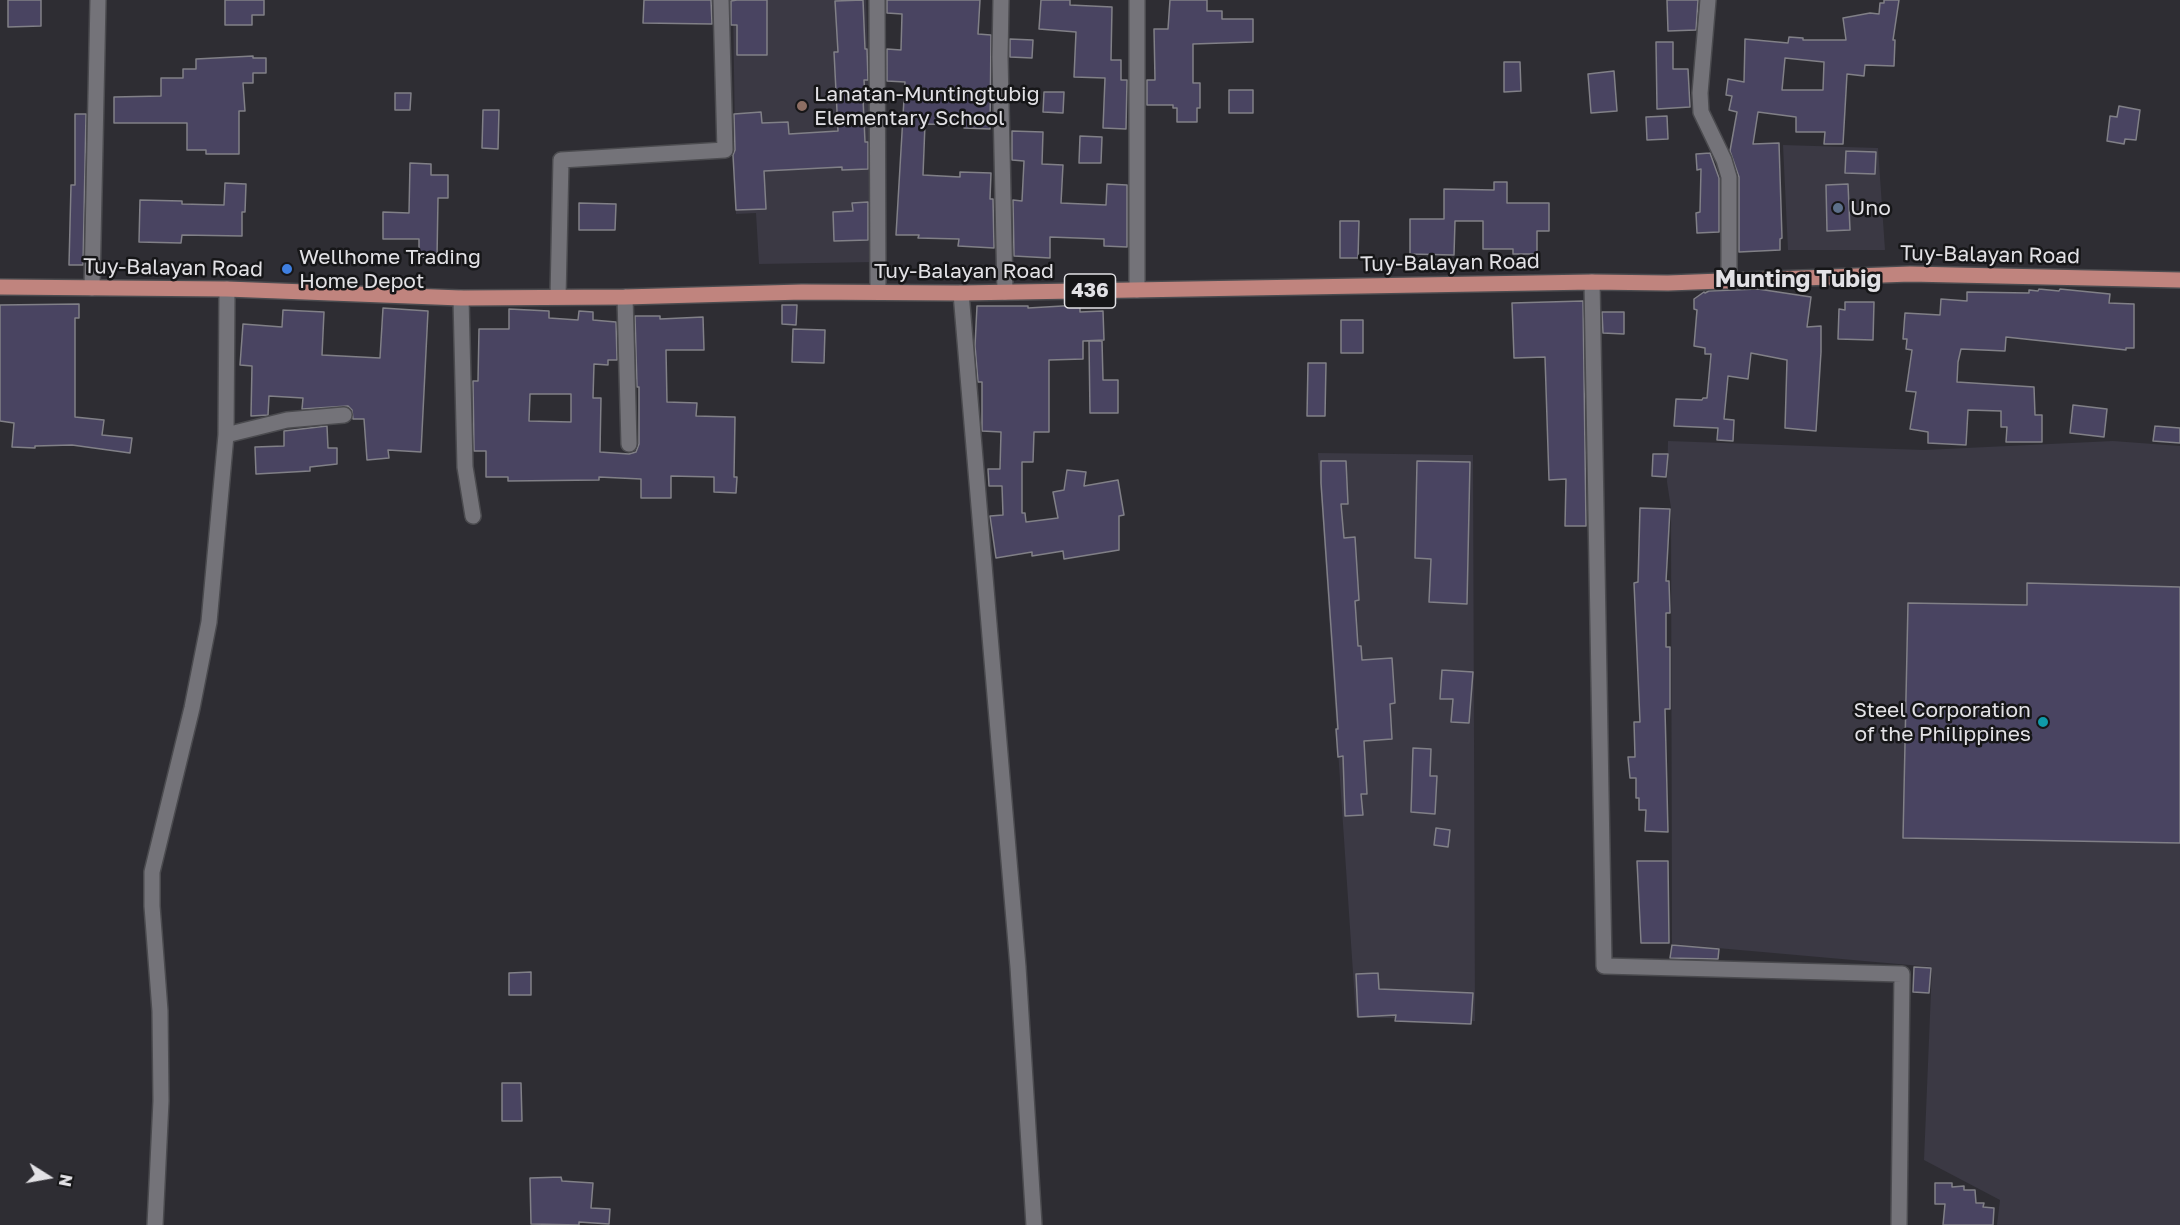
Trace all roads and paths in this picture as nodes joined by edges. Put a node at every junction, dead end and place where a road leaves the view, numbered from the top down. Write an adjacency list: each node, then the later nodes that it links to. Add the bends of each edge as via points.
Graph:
1 (98, 0): 11 (street)
2 (721, 0): 17 (street, via 725,150 561,160)
3 (877, 0): 14 (street)
4 (1001, 0): 15 (street)
5 (1137, 0): 13 (street)
6 (1708, 0): 8 (street, via 1701,112 1729,177)
7 (2180, 280): 8 (main road, Tuy-Balayan Road / 436, via 1910,274)
8 (1729, 281): 9 (main road, Tuy-Balayan Road / 436)
9 (1592, 282): 13 (main road, Tuy-Balayan Road / 436); 26 (street, via 1604,966 1902,974)
10 (0, 287): 11 (main road, Tuy-Balayan Road / 436)
11 (92, 288): 12 (main road, Tuy-Balayan Road / 436)
12 (227, 289): 19 (main road, Tuy-Balayan Road / 436); 21 (street)
13 (1137, 290): 15 (main road, Tuy-Balayan Road / 436)
14 (878, 292): 16 (main road, Tuy-Balayan Road / 436); 18 (main road, Tuy-Balayan Road / 436)
15 (1005, 292): 16 (main road, Tuy-Balayan Road / 436)
16 (961, 293): 25 (street, via 1018,967)
17 (558, 297): 18 (main road, Tuy-Balayan Road / 436); 19 (main road, Tuy-Balayan Road / 436)
18 (625, 297): 22 (street)
19 (461, 298): 23 (street, via 465,467)
20 (344, 415): 21 (street, via 287,420)
21 (226, 435): 24 (street, via 209,622 152,872 161,1101)
22 (629, 444)
23 (473, 516)
24 (155, 1225)
25 (1034, 1225)
26 (1899, 1225)

